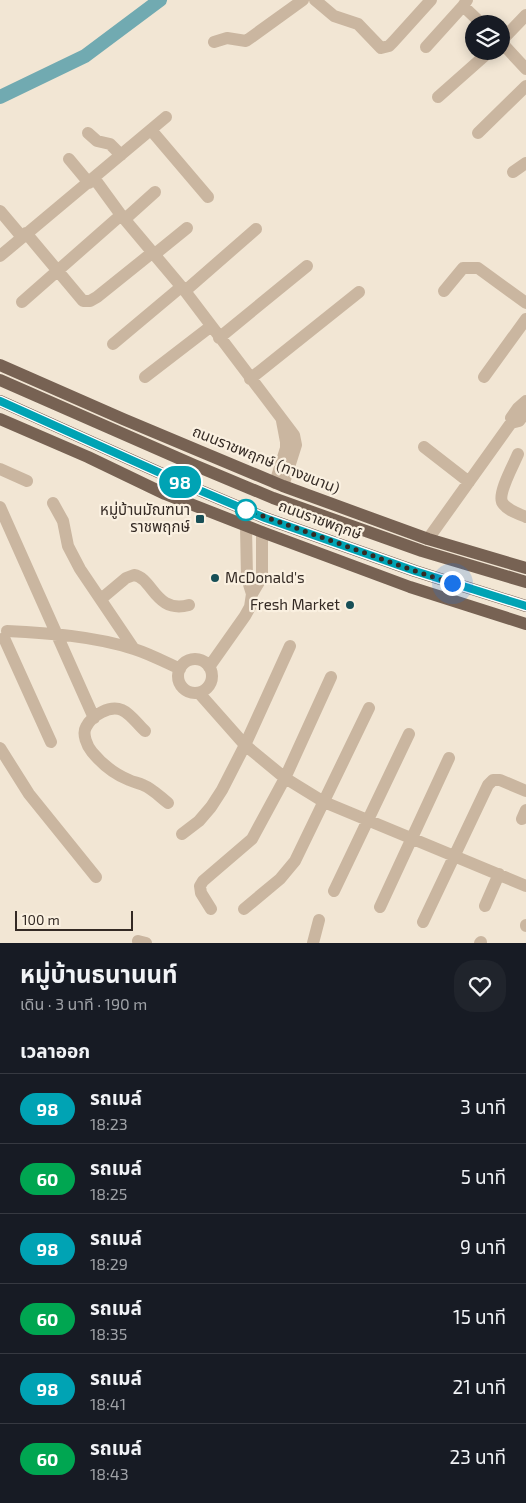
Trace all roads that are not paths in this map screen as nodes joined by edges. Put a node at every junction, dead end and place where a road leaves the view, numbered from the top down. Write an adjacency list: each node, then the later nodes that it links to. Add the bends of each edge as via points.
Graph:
1 (303, 0): 8 (street, via 246,41 227,38)
2 (315, 0): 3 (street, via 334,16 358,24 381,48 389,46)
3 (431, 0)
4 (465, 3): 5 (street); 9 (street)
5 (475, 15)
6 (526, 15): 7 (street)
7 (510, 32)
8 (214, 42)
9 (426, 47)
10 (510, 52): 12 (street)
11 (480, 60): 14 (street)
12 (526, 69)
13 (526, 86): 18 (street)
14 (438, 97)
15 (166, 117): 16 (street)
16 (151, 130): 19 (street); 25 (street)
17 (88, 132): 19 (street, via 97,140 110,144)
18 (478, 133)
19 (121, 155): 23 (street)
20 (69, 159): 23 (street)
21 (526, 163): 22 (street)
22 (514, 172)
23 (91, 180): 27 (street); 30 (street)
24 (155, 192): 27 (street)
25 (208, 197)
26 (0, 211): 30 (street)
27 (123, 217): 31 (street); 34 (street)
28 (187, 228): 31 (street)
29 (256, 229): 35 (street)
30 (24, 235): 32 (street); 34 (street)
31 (154, 253): 34 (street, via 90,301 83,301); 35 (street)
32 (0, 256)
33 (307, 266): 42 (street)
34 (59, 271): 38 (street)
35 (183, 289): 41 (street); 43 (street)
36 (444, 291): 39 (street, via 463,268 478,268)
37 (359, 292): 49 (street)
38 (22, 302)
39 (526, 303)
40 (526, 319): 48 (street)
41 (210, 327): 42 (street); 47 (street)
42 (219, 338): 49 (street)
43 (114, 344)
44 (0, 360): 46 (main road)
45 (0, 365): 46 (main road, ถนนราชพฤกษ์ (ทางขนาน))
46 (29, 376): 59 (main road, ถนนราชพฤกษ์ (ทางขนาน))
47 (145, 377)
48 (484, 377)
49 (250, 379): 64 (street, via 281,419 286,448)
50 (0, 380): 56 (main road, ถนนราชพฤกษ์)
51 (0, 401): 58 (main road, ถนนราชพฤกษ์)
52 (526, 401): 55 (street, via 512,416)
53 (526, 412): 55 (street)
54 (1, 422): 65 (main road)
55 (511, 424): 63 (street)
56 (111, 429): 59 (main road); 73 (main road, ถนนราชพฤกษ์, via 273,498 422,551)
57 (424, 446): 63 (street)
58 (103, 447): 65 (main road); 77 (main road, ถนนราชพฤกษ์, via 265,518)
59 (201, 452): 64 (main road, ถนนราชพฤกษ์ (ทางขนาน))
60 (518, 454): 68 (street, via 504,486 502,503)
61 (0, 469): 62 (street)
62 (27, 481)
63 (469, 482): 71 (street)
64 (279, 484): 71 (main road, ถนนราชพฤกษ์ (ทางขนาน))
65 (182, 500): 69 (main road)
66 (53, 503): 75 (street, via 64,521 68,546)
67 (0, 507): 80 (street)
68 (526, 517)
69 (246, 526): 70 (main road); 74 (street, via 247,578)
70 (262, 532): 74 (street, via 262,576); 78 (main road, via 410,587)
71 (428, 539): 72 (main road, ถนนราชพฤกษ์ (ทางขนาน))
72 (526, 568)
73 (526, 582)
74 (252, 594): 83 (street, via 245,616)
75 (101, 599): 76 (street, via 134,575 141,577 159,599 180,608); 82 (street)
76 (189, 605)
77 (526, 606)
78 (526, 624)
79 (3, 633): 80 (street); 91 (street)
80 (56, 634): 82 (street); 88 (street)
81 (290, 646): 92 (street)
82 (134, 649): 84 (street)
83 (209, 667): 84 (street, via 194,660); 86 (street, via 212,678 209,686)
84 (180, 669): 86 (street, via 182,687 192,693)
85 (331, 677): 95 (street)
86 (200, 693): 92 (street)
87 (369, 708): 97 (street)
88 (94, 718): 89 (street, via 105,710 122,710); 98 (street, via 86,726 86,742 105,766 117,775 142,784)
89 (145, 731)
90 (409, 734): 99 (street)
91 (51, 742)
92 (245, 745): 95 (street); 100 (street, via 211,807)
93 (0, 748): 104 (street, via 29,794)
94 (449, 758): 101 (street)
95 (285, 778): 97 (street); 109 (street, via 252,839 200,886)
96 (526, 791): 102 (street, via 493,780)
97 (324, 802): 99 (street); 110 (street, via 295,861 280,879)
98 (168, 803)
99 (368, 820): 101 (street); 106 (street)
100 (182, 834)
101 (412, 839): 102 (street); 107 (street)
102 (455, 856): 103 (street); 112 (street)
103 (499, 874): 105 (street); 108 (street)
104 (96, 876)
105 (526, 886)
106 (334, 891)
107 (380, 906)
108 (485, 906)
109 (212, 909)
110 (244, 909)
111 (319, 920): 113 (street)
112 (423, 922)
113 (313, 943)

